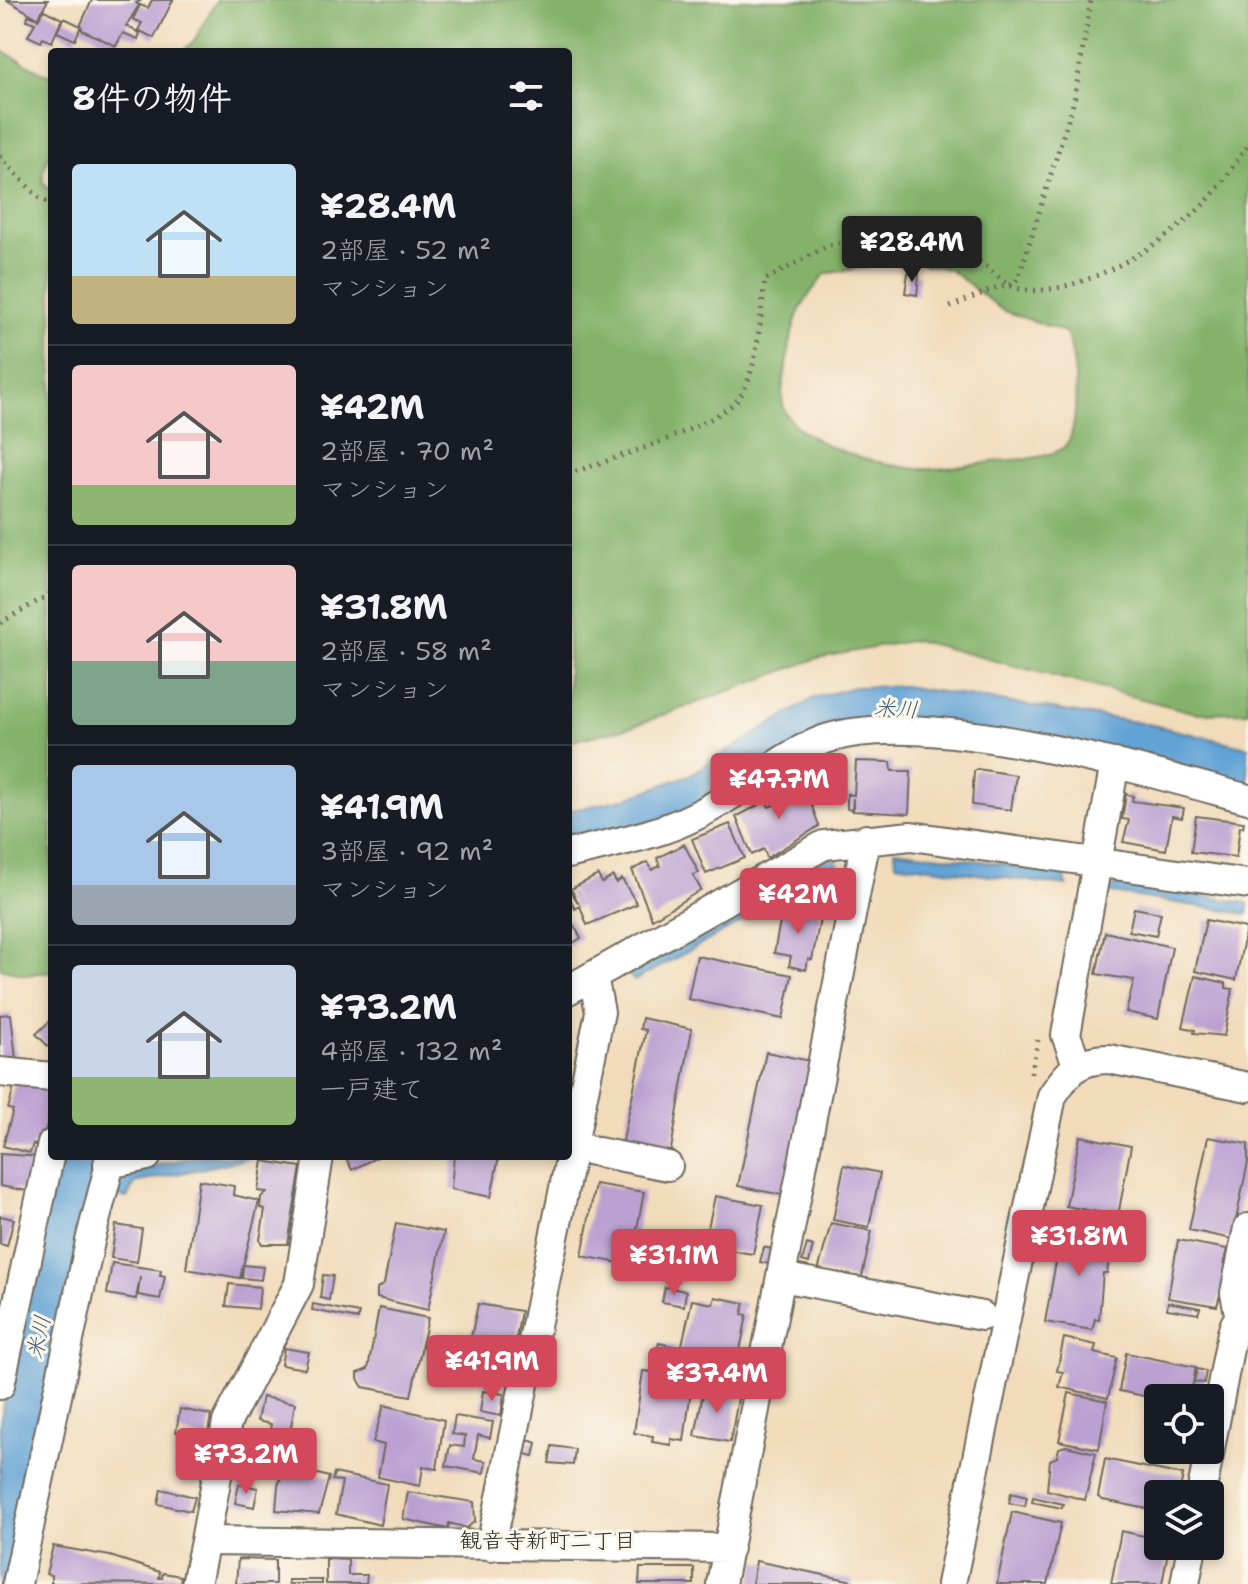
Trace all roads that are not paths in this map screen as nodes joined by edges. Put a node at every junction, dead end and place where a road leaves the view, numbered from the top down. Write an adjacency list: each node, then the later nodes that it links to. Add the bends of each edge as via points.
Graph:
1 (1115, 763): 2 (street); 4 (street, via 959,735 903,732 827,739 697,816 661,831); 5 (street)
2 (1248, 799)
3 (866, 839): 5 (street, via 911,836); 7 (street, via 824,845); 21 (street)
4 (572, 853)
5 (1094, 862): 6 (street); 9 (street, via 1066,1035)
6 (1248, 884)
7 (593, 976): 8 (street); 13 (street, via 600,1012)
8 (572, 988)
9 (1077, 1064): 12 (street, via 1109,1059); 34 (street, via 1052,1096)
10 (0, 1072): 11 (street)
11 (48, 1077)
12 (1248, 1087)
13 (573, 1147): 14 (street); 19 (street)
14 (572, 1152)
15 (48, 1160): 24 (street)
16 (110, 1160): 31 (street)
17 (318, 1160): 27 (street, via 299,1284 227,1422)
18 (570, 1160): 28 (street)
19 (668, 1166)
20 (1248, 1228): 23 (street, via 1235,1293)
21 (782, 1277): 22 (street); 29 (street)
22 (982, 1316)
23 (1244, 1316): 25 (street, via 1232,1333)
24 (6, 1329): 26 (street)
25 (1222, 1384)
26 (0, 1385)
27 (205, 1541): 28 (street); 32 (street)
28 (491, 1546): 29 (street)
29 (729, 1548): 33 (street)
30 (1189, 1560): 35 (street)
31 (17, 1584)
32 (196, 1584)
33 (721, 1584)
34 (951, 1584)
35 (1185, 1584)

